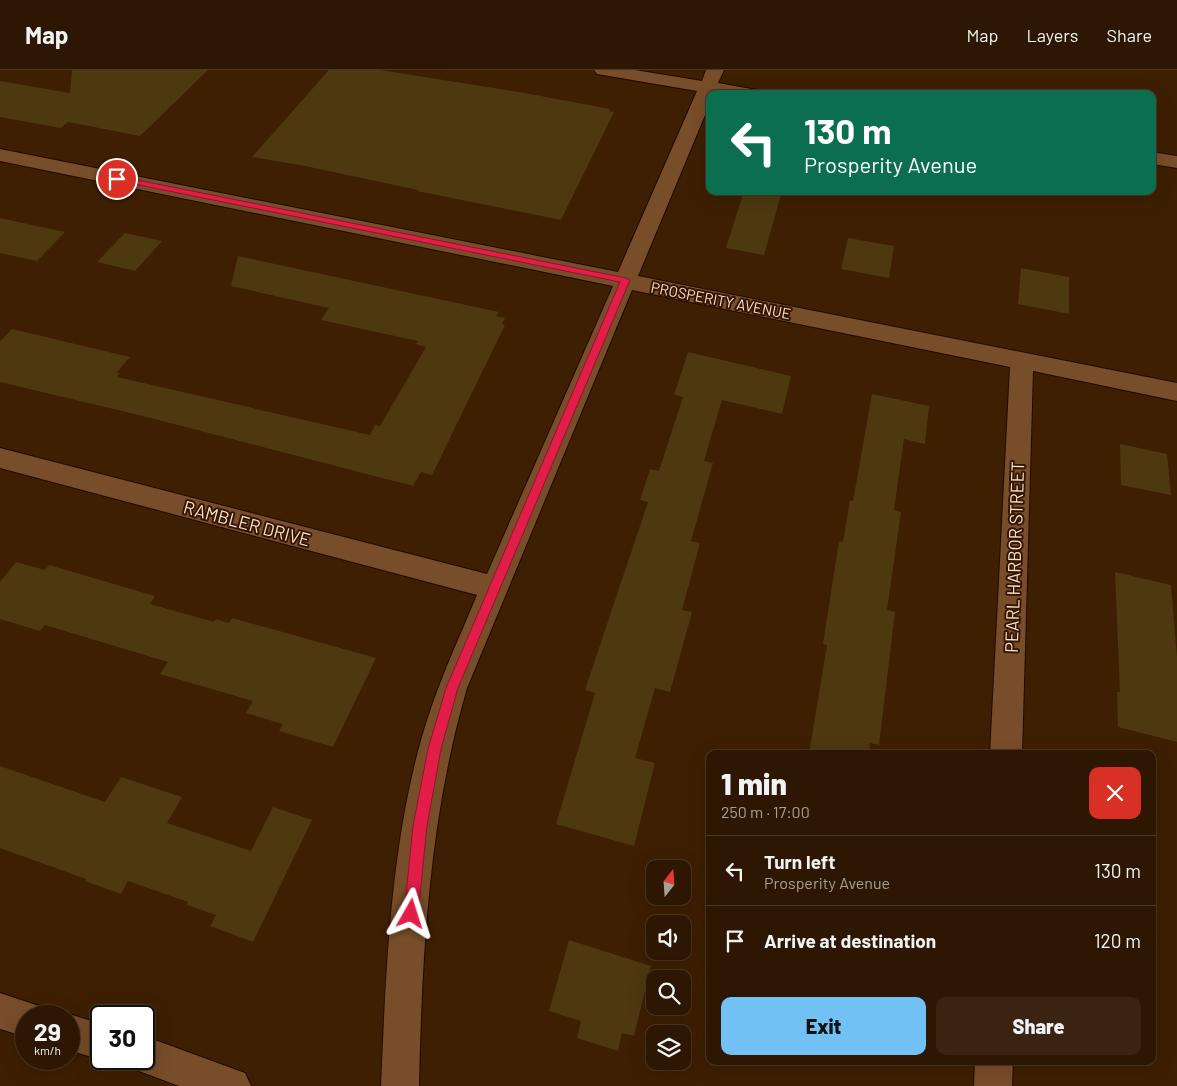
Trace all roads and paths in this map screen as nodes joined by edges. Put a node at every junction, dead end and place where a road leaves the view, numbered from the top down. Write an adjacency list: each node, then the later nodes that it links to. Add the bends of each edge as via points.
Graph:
1 (603, 70): 2 (street)
2 (712, 78): 3 (street); 4 (street)
3 (707, 90)
4 (741, 90)
5 (706, 92): 9 (street)
6 (0, 155): 9 (street, PROSPERITY AVENUE)
7 (1156, 159): 8 (street)
8 (1177, 162)
9 (626, 280): 10 (street, PROSPERITY AVENUE); 13 (street)
10 (1022, 361): 11 (street, PROSPERITY AVENUE); 14 (street, PEARL HARBOR STREET)
11 (1177, 392)
12 (0, 458): 13 (street, RAMBLER DRIVE)
13 (494, 588): 20 (street, via 452,688 434,749 420,826 409,932)
14 (1006, 750)
15 (0, 1011): 16 (street)
16 (15, 1016)
17 (155, 1058): 19 (street)
18 (994, 1065): 21 (street)
19 (232, 1086)
20 (400, 1086)
21 (993, 1086)

